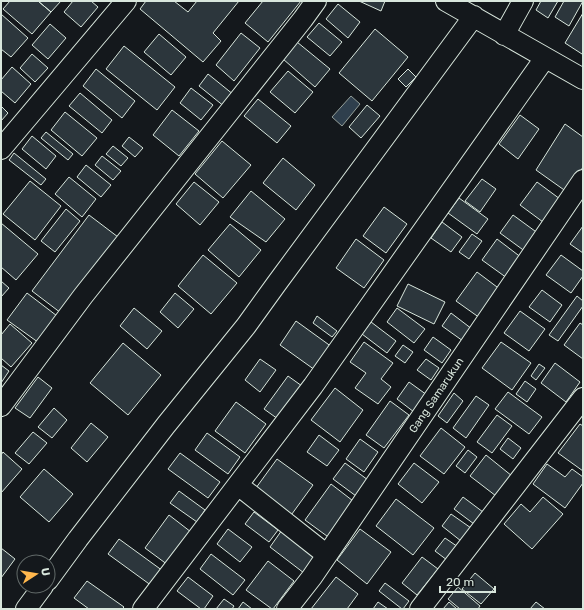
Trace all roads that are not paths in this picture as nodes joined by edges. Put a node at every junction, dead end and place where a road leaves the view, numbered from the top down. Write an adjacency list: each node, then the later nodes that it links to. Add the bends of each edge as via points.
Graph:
1 (126, 1): 9 (street)
2 (316, 1): 12 (street, via 83,296)
3 (446, 1): 5 (street)
4 (523, 1): 6 (street)
5 (474, 16): 6 (street); 15 (street, via 246,326 166,425)
6 (504, 35): 7 (street)
7 (545, 58): 8 (street); 13 (street, via 313,386)
8 (583, 79)
9 (1, 149)
10 (583, 180): 14 (street, Gang Samarukun)
11 (583, 398): 20 (street)
12 (1, 406)
13 (238, 485): 14 (street); 18 (street)
14 (327, 555): 19 (street, Gang Samarukun)
15 (56, 569)
16 (37, 594): 17 (street)
17 (26, 609)
18 (143, 609)
19 (287, 609)
20 (420, 609)

